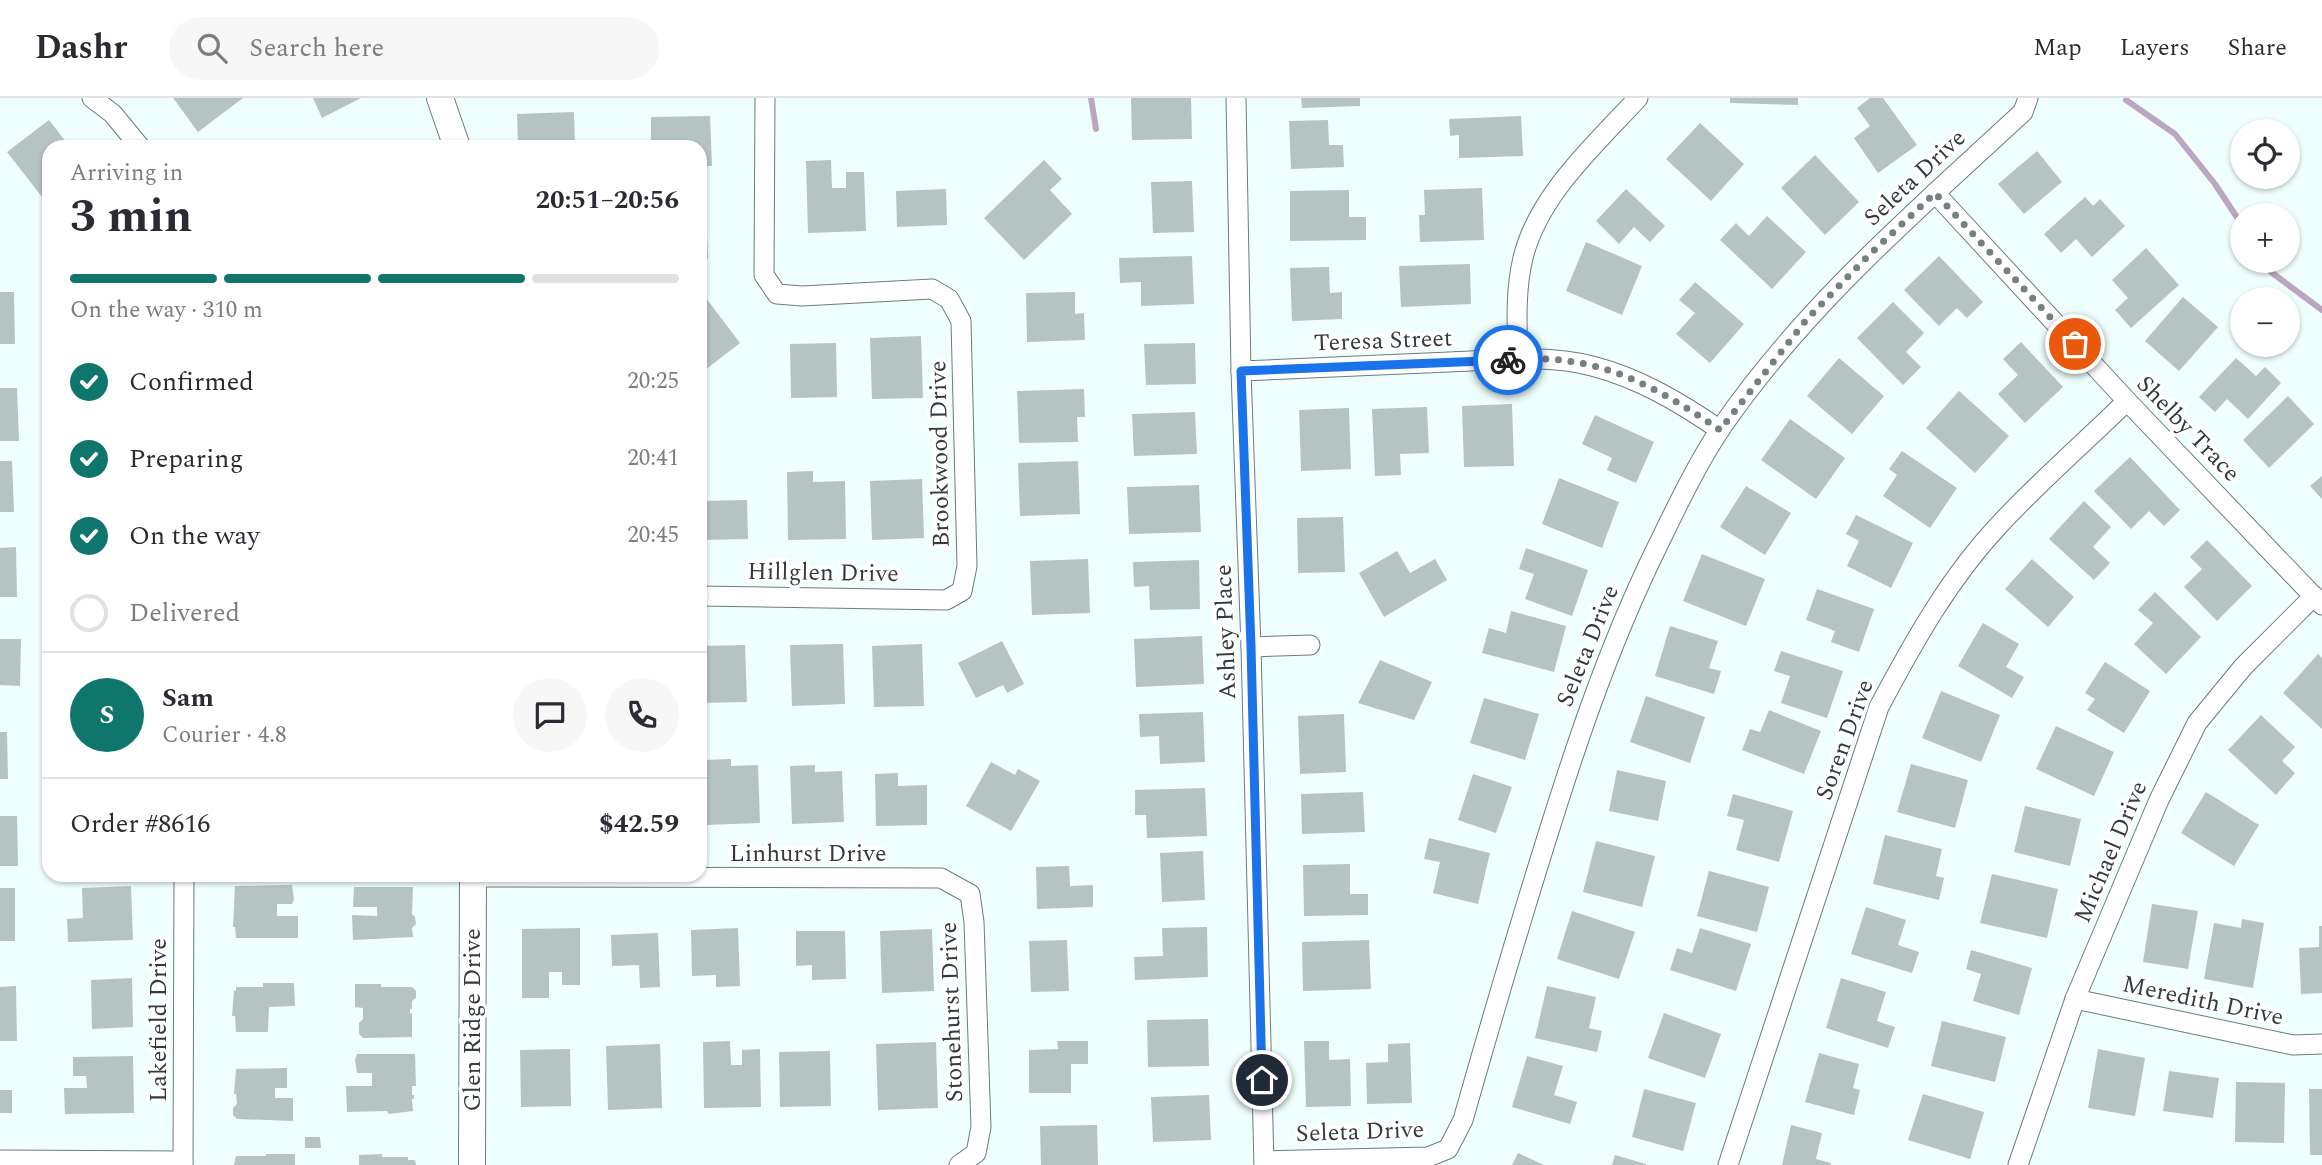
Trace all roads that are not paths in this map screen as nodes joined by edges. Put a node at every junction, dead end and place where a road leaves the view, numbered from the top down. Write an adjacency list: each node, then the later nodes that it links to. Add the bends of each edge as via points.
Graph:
1 (92, 98): 7 (street)
2 (440, 98): 8 (street)
3 (765, 98): 15 (street, Brookwood Drive, via 764,275 777,294 932,289 949,299 961,321 967,566 962,591)
4 (1236, 98): 11 (street, Ashley Place)
5 (1638, 98): 10 (street, via 1589,150 1533,229 1518,292)
6 (2028, 98): 9 (street, Seleta Drive, via 2023,112)
7 (134, 140)
8 (455, 140)
9 (1935, 193): 12 (street, Shelby Trace); 13 (street, Seleta Drive, via 1807,319)
10 (1518, 359): 11 (street, Teresa Street); 13 (street, Teresa Street, via 1568,361 1613,372 1685,405)
11 (1241, 371): 18 (street, Ashley Place)
12 (2127, 401): 16 (street, Shelby Trace); 30 (street, Soren Drive, via 1999,525 1947,591 1879,708)
13 (1720, 430): 27 (street, Seleta Drive, via 1650,561 1601,672 1560,793 1463,1120 1448,1149 1428,1157)
14 (707, 596): 15 (street, Hillglen Drive)
15 (946, 600)
16 (2318, 600): 23 (street, Michael Drive, via 2243,667 2197,723 2159,800)
17 (1310, 645): 18 (street)
18 (1251, 647): 27 (street, Ashley Place)
19 (707, 877): 22 (street, Linhurst Drive, via 941,878)
20 (184, 882): 26 (street, Lakefield Drive)
21 (473, 882): 28 (street, Glen Ridge Drive)
22 (970, 894): 29 (street, Stonehurst Drive, via 981,1127 976,1153)
23 (2075, 999): 24 (street, Meredith Drive, via 2293,1045); 31 (street, Michael Drive)
24 (2322, 1044)
25 (0, 1160): 26 (street)
26 (183, 1163)
27 (1264, 1163)
28 (472, 1165)
29 (959, 1165)
30 (1728, 1165)
31 (2018, 1165)

